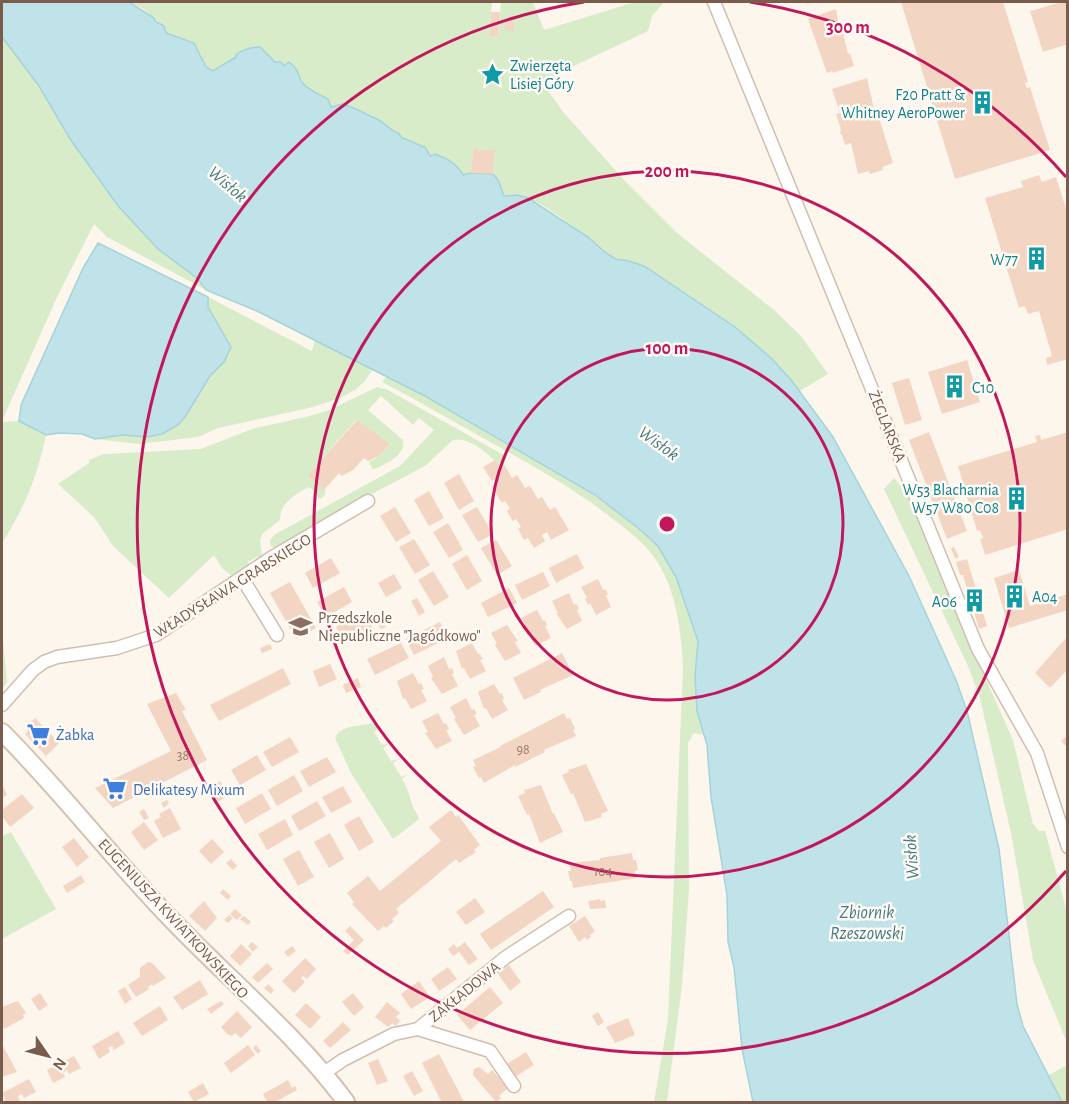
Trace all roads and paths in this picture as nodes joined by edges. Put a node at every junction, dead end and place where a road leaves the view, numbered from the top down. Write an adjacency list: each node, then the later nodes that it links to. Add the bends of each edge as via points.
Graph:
1 (714, 2): 7 (street, ŻEGLARSKA, via 978,649 1040,760)
2 (368, 501): 3 (street, WŁADYSŁAWA GRABSKIEGO)
3 (242, 578): 4 (street); 5 (street, WŁADYSŁAWA GRABSKIEGO, via 149,638 44,662)
4 (277, 635)
5 (2, 705)
6 (4, 740): 10 (street, EUGENIUSZA KWIATKOWSKIEGO, via 168,916)
7 (1068, 847)
8 (569, 916): 9 (street, ZAKŁADOWA, via 506,957)
9 (418, 1029): 10 (street, ZAKŁADOWA, via 394,1034); 11 (street, via 490,1051)
10 (324, 1073): 12 (street, EUGENIUSZA KWIATKOWSKIEGO)
11 (514, 1086)
12 (346, 1102)

